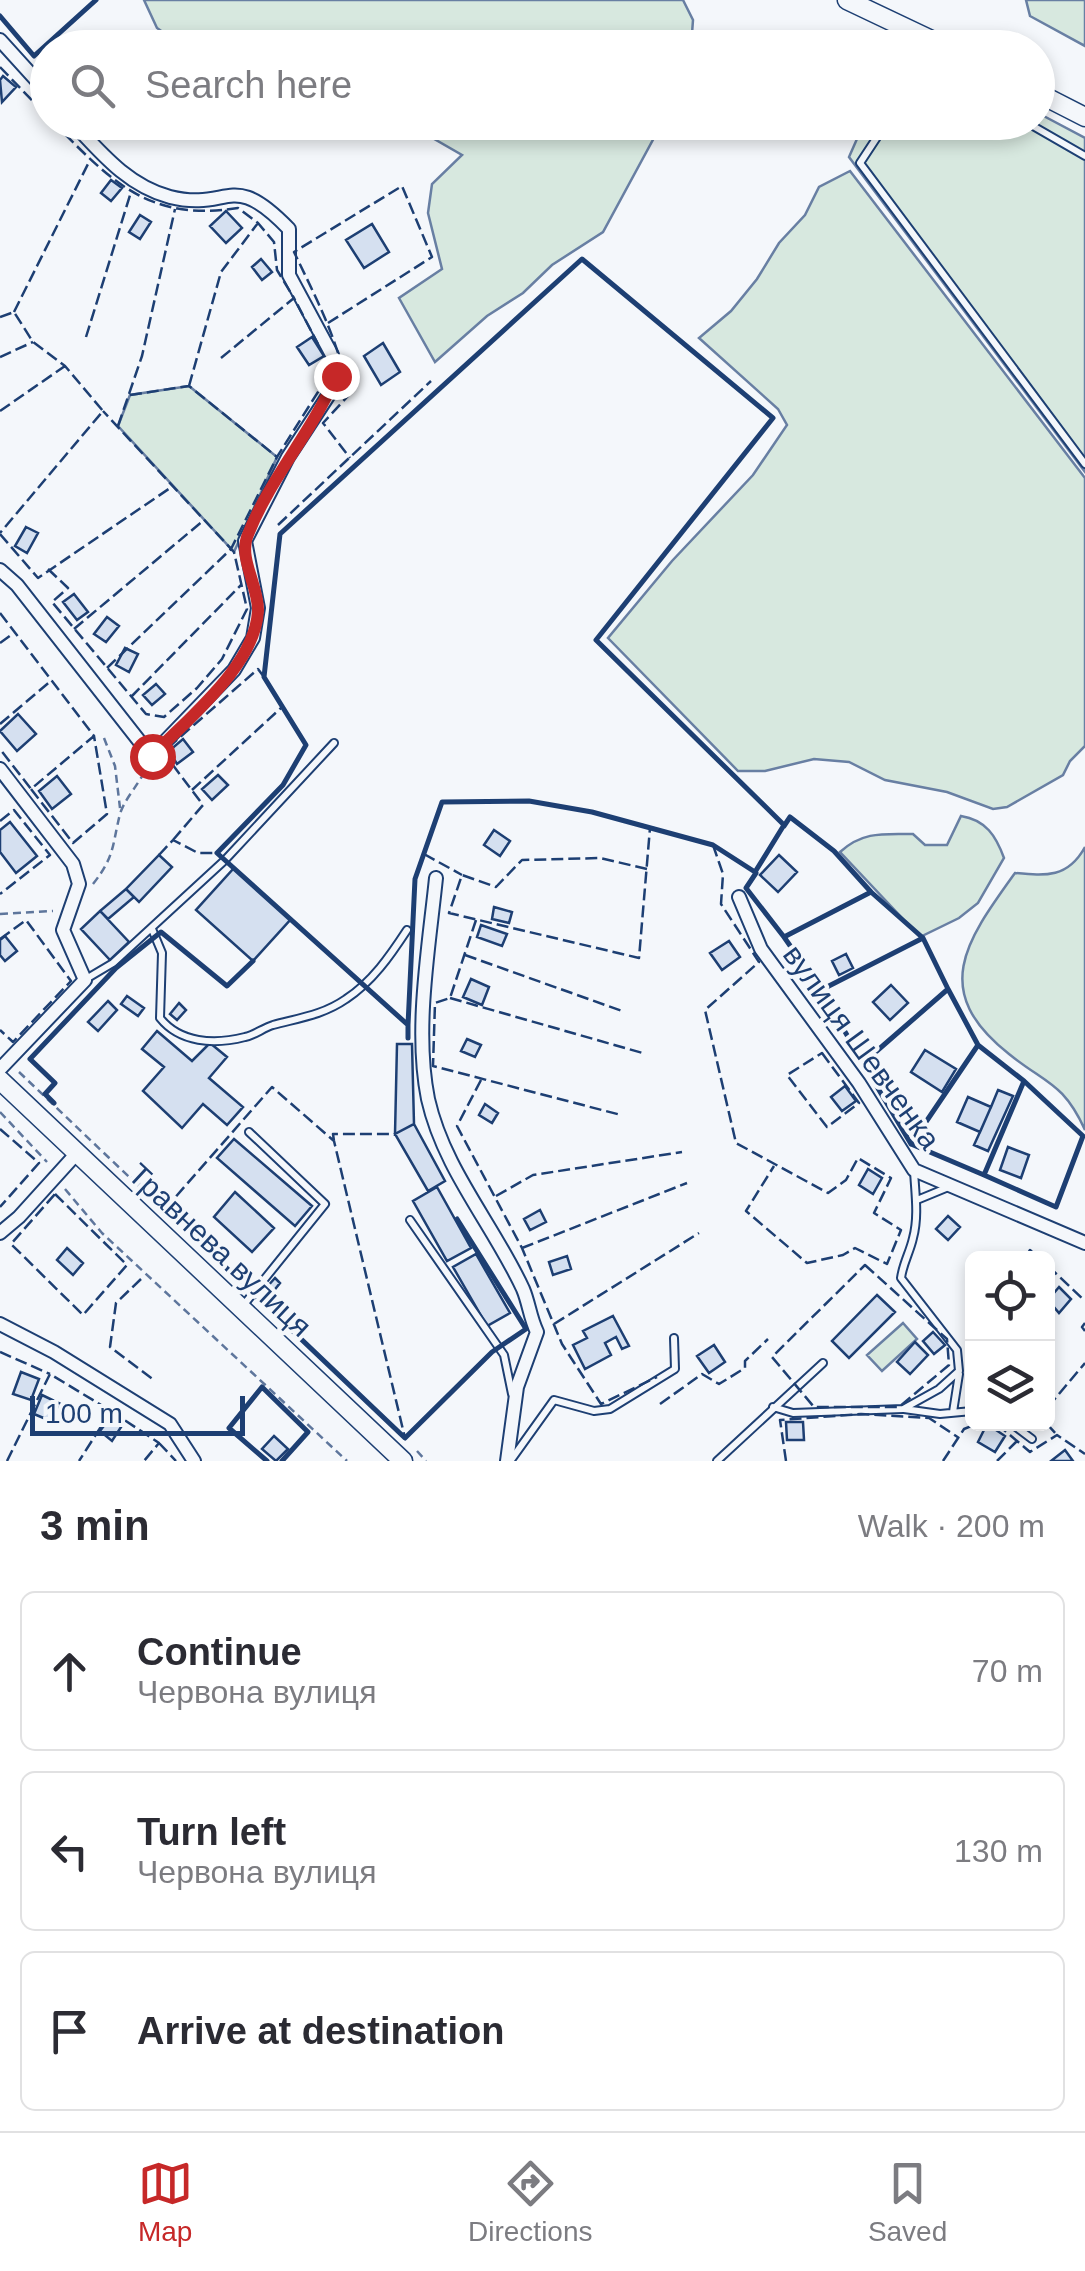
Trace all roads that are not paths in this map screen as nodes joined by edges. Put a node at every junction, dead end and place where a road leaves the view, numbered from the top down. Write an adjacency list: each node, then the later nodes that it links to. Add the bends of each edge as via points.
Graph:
1 (847, 0): 2 (street)
2 (908, 30)
3 (0, 40): 4 (street)
4 (30, 73)
5 (1055, 101): 6 (street)
6 (1085, 116)
7 (1055, 139): 10 (lane)
8 (90, 140): 12 (street, via 130,181 168,196 195,201 243,194 270,208 289,228 289,275 332,355 336,376 245,541 258,608 253,638 234,670 152,756)
9 (875, 140): 11 (lane, via 860,164)
10 (1085, 156)
11 (1085, 464)
12 (0, 570)
13 (334, 742): 17 (lane)
14 (0, 769): 19 (street, via 73,864 79,884 63,930)
15 (436, 878): 35 (street, via 427,957 428,1099 456,1174 525,1292 537,1332)
16 (739, 897): 24 (street, вулиця Шевченка, via 761,948)
17 (152, 929): 18 (lane, via 162,953 160,1018 184,1039 218,1040 324,1012 385,964); 19 (lane)
18 (407, 930)
19 (84, 980): 20 (street)
20 (4, 1065)
21 (0, 1080): 23 (street, Травнева вулиця)
22 (249, 1132): 30 (lane, via 325,1204)
23 (78, 1153): 28 (street); 30 (street, Травнева вулиця)
24 (914, 1170): 25 (street, вулиця Шевченка); 26 (lane)
25 (952, 1186): 26 (lane); 29 (street, вулиця Шевченка)
26 (916, 1201): 34 (lane, via 913,1241 900,1278 958,1350)
27 (410, 1220): 35 (lane, via 504,1355)
28 (0, 1233)
29 (1085, 1243)
30 (246, 1301): 42 (street, Травнева вулиця)
31 (0, 1324): 44 (street, via 170,1424)
32 (674, 1338): 43 (lane, via 675,1368 652,1386 594,1412 554,1400)
33 (823, 1363): 36 (lane)
34 (959, 1371): 37 (lane); 39 (lane)
35 (514, 1405): 43 (street)
36 (773, 1407): 37 (lane, via 793,1413); 45 (lane)
37 (902, 1409): 39 (lane)
38 (965, 1411): 39 (lane)
39 (953, 1412)
40 (1021, 1431): 41 (lane)
41 (1032, 1439)
42 (409, 1456)
43 (513, 1459)
44 (194, 1461)
45 (717, 1461)

